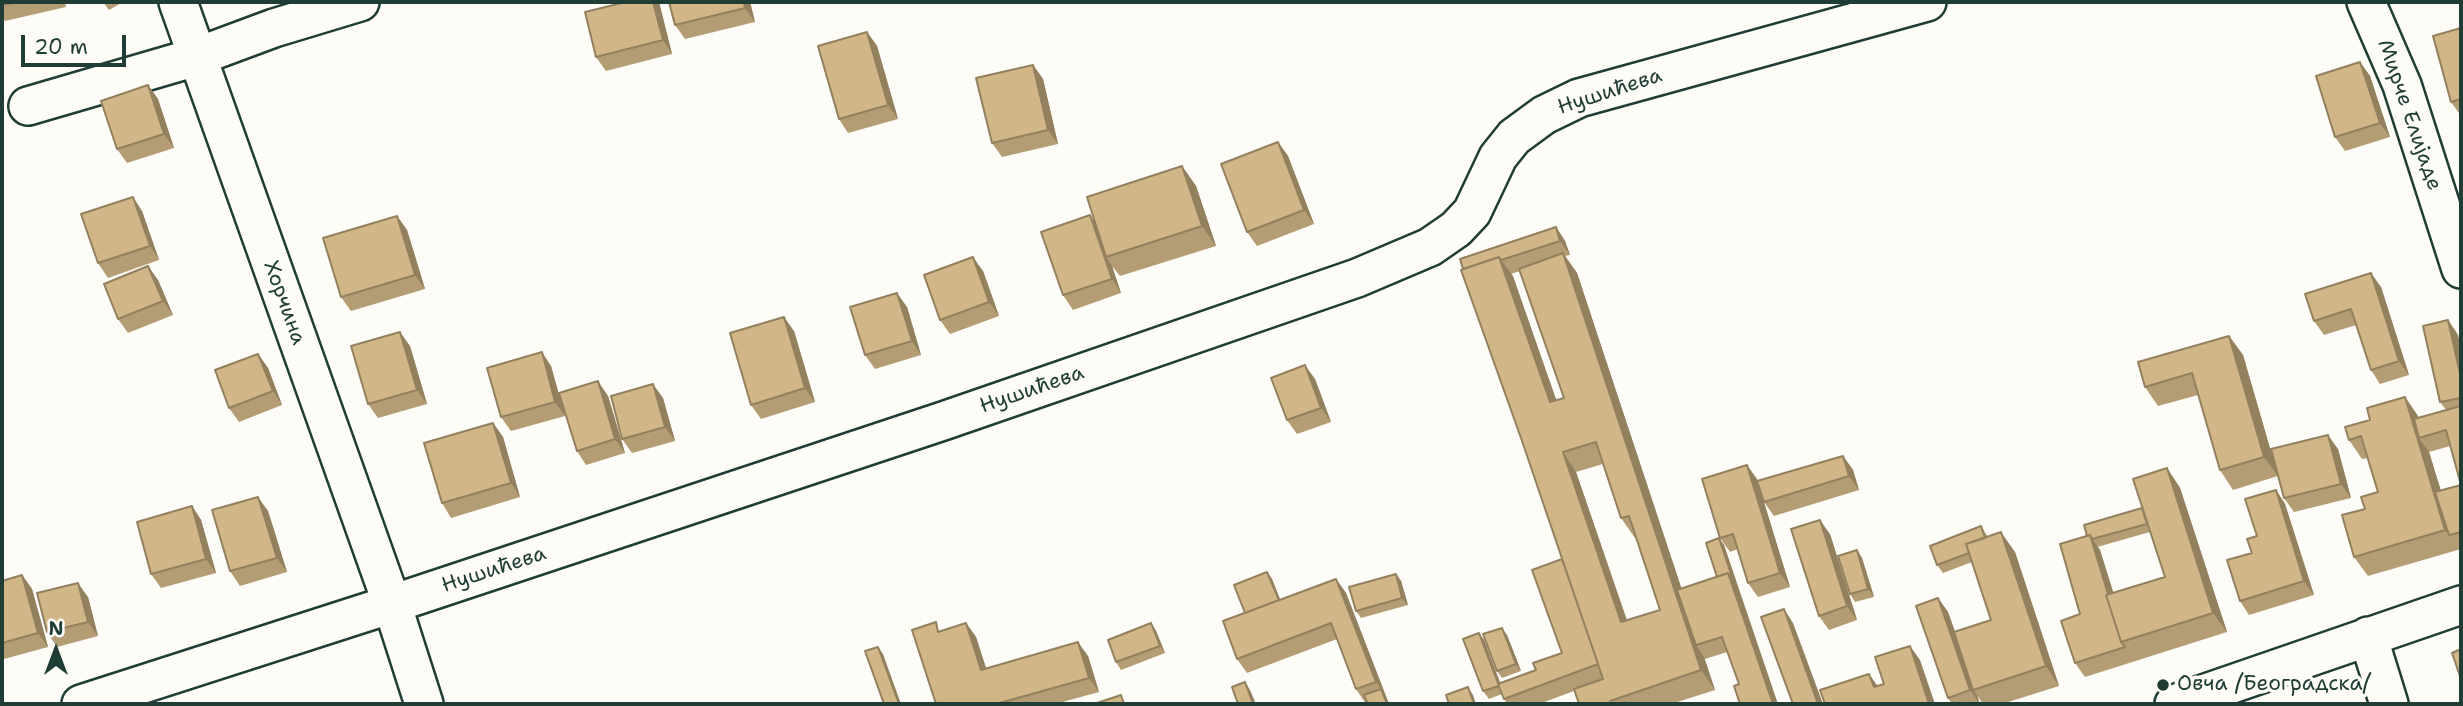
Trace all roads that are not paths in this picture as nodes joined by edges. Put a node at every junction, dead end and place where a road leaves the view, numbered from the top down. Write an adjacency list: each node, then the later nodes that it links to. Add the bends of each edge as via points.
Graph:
1 (178, 2): 5 (street, Хорчина)
2 (360, 2): 5 (street)
3 (1927, 2): 8 (street, Нушићева, via 1579,98 1514,137 1498,157 1472,212 1455,229 1430,247 1357,278)
4 (2366, 2): 7 (street, Мирче Елијаде, via 2402,85)
5 (196, 57): 6 (street); 8 (street, Хорчина)
6 (28, 106)
7 (2461, 269)
8 (392, 604): 11 (street, Нушићева); 12 (street, Хорчина)
9 (2461, 605): 10 (street)
10 (2368, 636): 13 (street); 14 (street)
11 (81, 704)
12 (424, 704)
13 (2174, 704)
14 (2389, 704)

